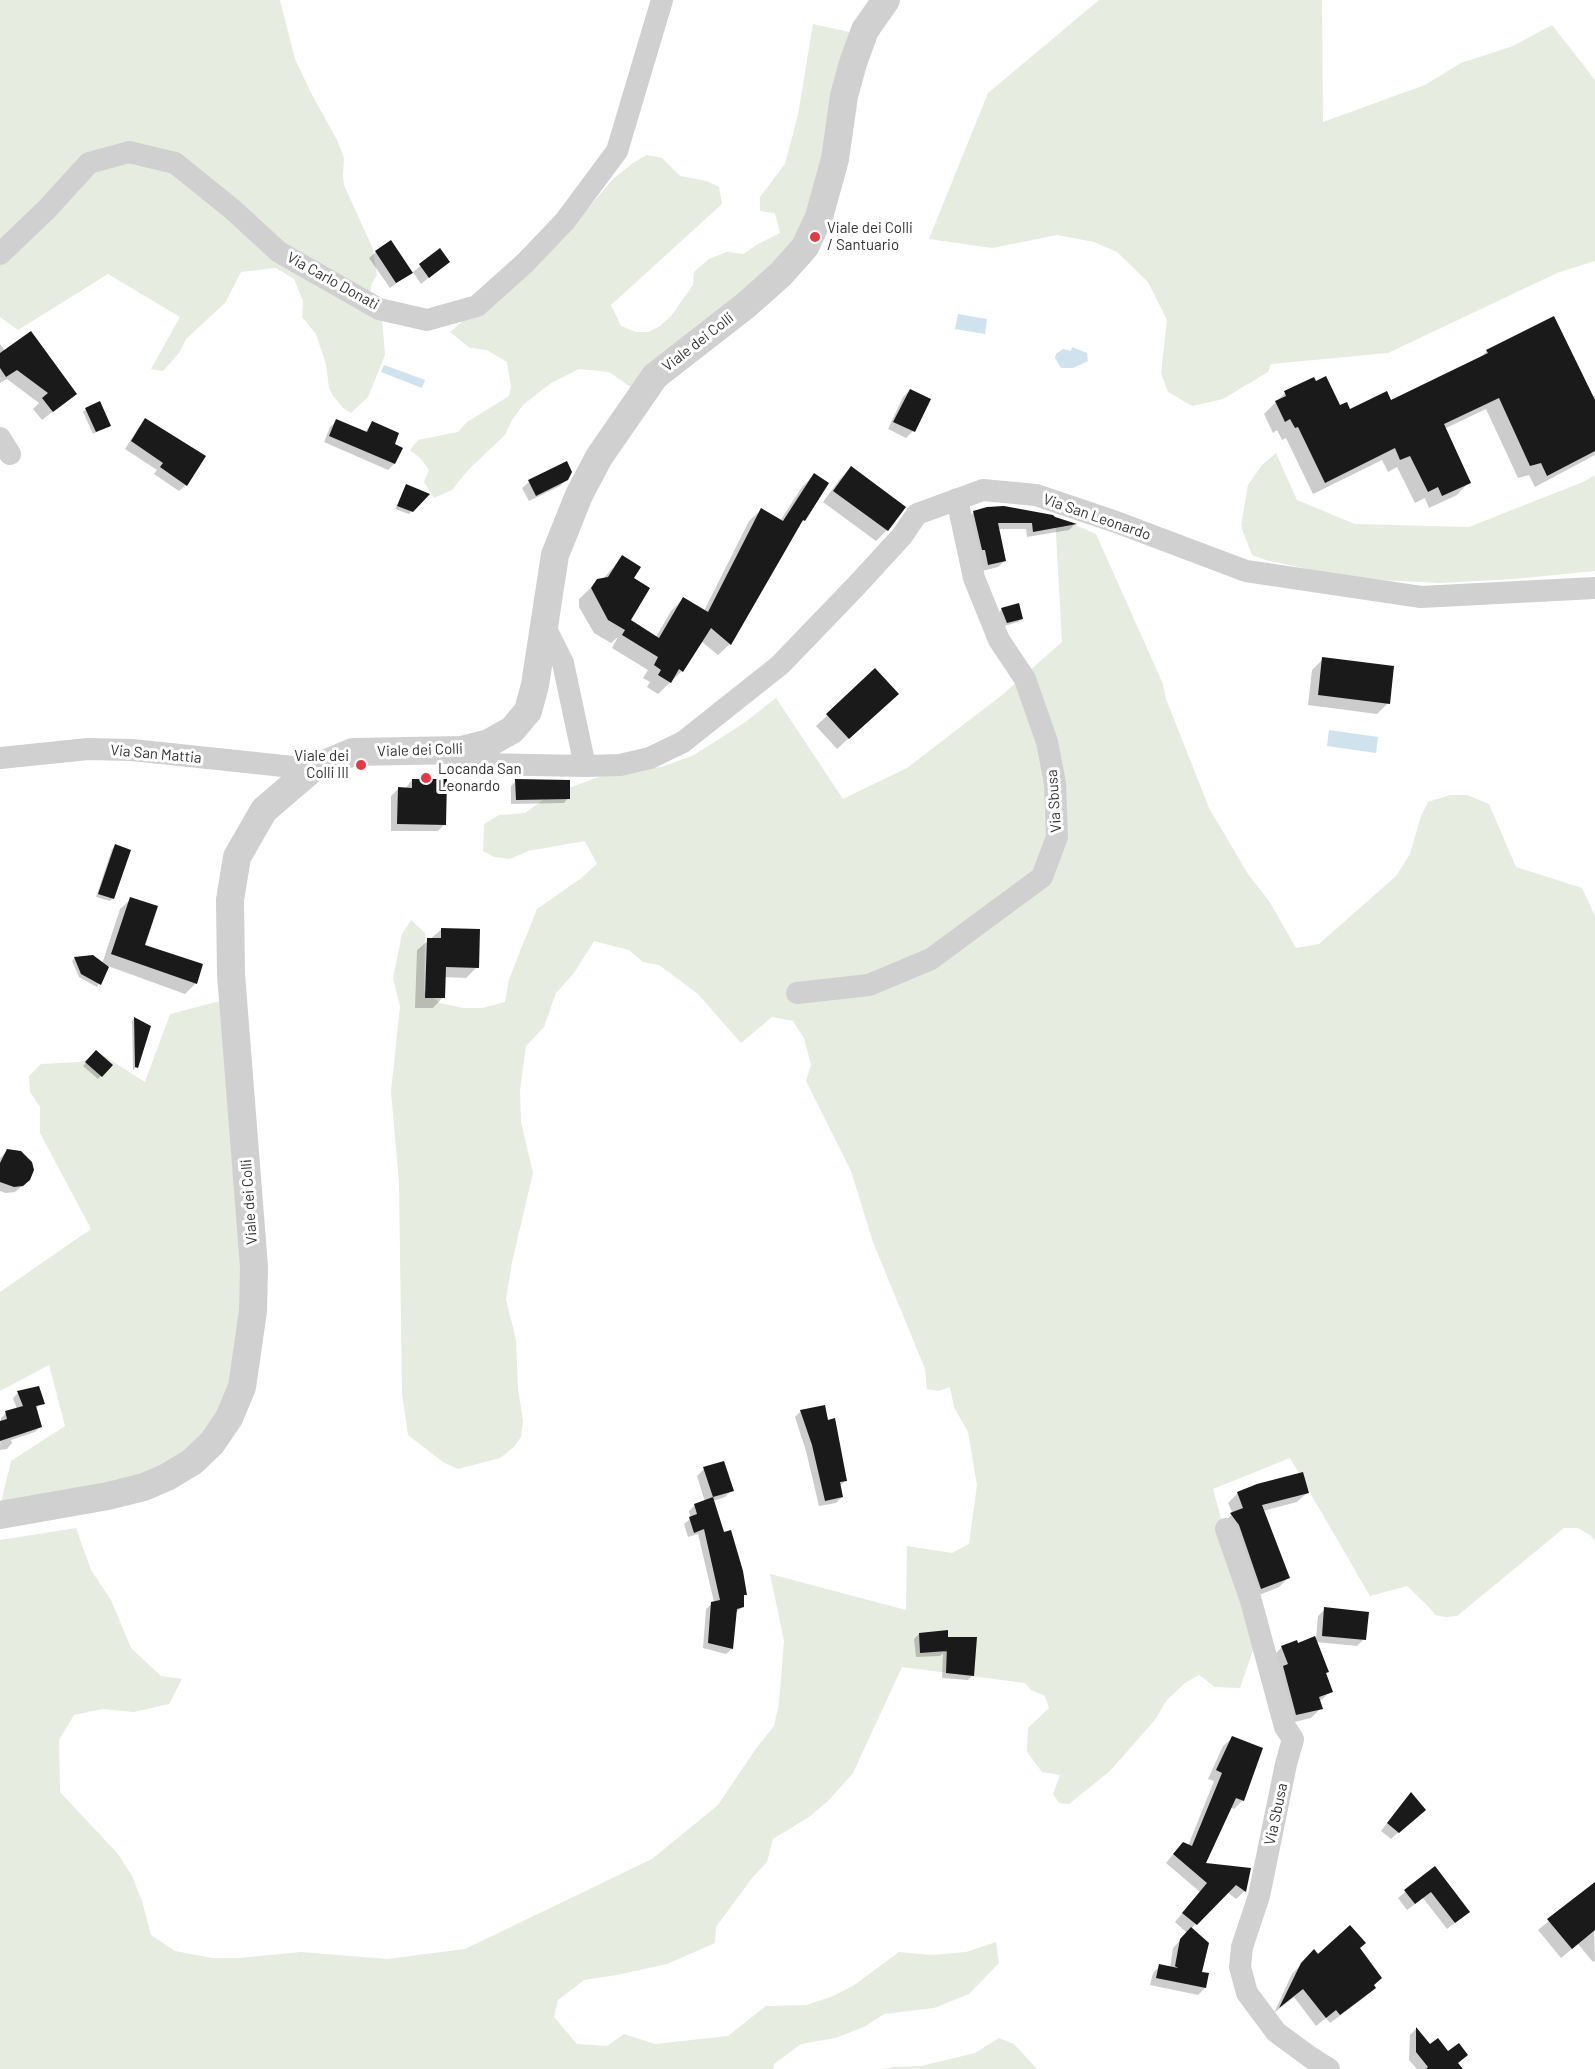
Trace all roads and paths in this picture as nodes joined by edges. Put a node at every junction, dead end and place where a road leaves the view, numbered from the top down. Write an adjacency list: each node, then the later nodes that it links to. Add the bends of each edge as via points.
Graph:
1 (662, 0): 3 (street, Via Carlo Donati, via 617,151 565,221 477,306 427,320 379,309 279,252 175,163 129,152 89,163)
2 (886, 0): 6 (street, Viale dei Colli, via 865,30 853,63 835,159 819,217 805,247 745,306 655,375 624,419 598,457 555,555)
3 (0, 254)
4 (957, 499): 5 (street, Via San Leonardo, via 983,490 1036,495 1246,571 1421,597); 9 (street, Via San Leonardo, via 917,514 902,536 780,665 683,742 651,758 620,765); 11 (street, Via Sbusa, via 974,578 999,640 1025,679 1047,742 1055,783 1057,837 1042,877 931,959 869,985)
5 (1595, 588)
6 (544, 625): 7 (street, Viale dei Colli, via 528,711 512,730 489,743); 9 (street, via 562,663)
7 (461, 750): 9 (street, Via San Leonardo, via 481,764); 10 (street, Viale dei Colli, via 353,752)
8 (0, 758): 10 (street, Via San Mattia, via 88,749 132,750)
9 (585, 766)
10 (312, 769): 12 (street, Viale dei Colli, via 264,810 237,857 230,900 231,975 254,1267 253,1311 242,1387 230,1418 192,1462 144,1487)
11 (797, 993)
12 (0, 1515)
13 (1226, 1529): 14 (street, Via Sbusa, via 1251,1601 1285,1727 1293,1739 1240,1967 1247,1993 1276,2032)
14 (1329, 2069)

